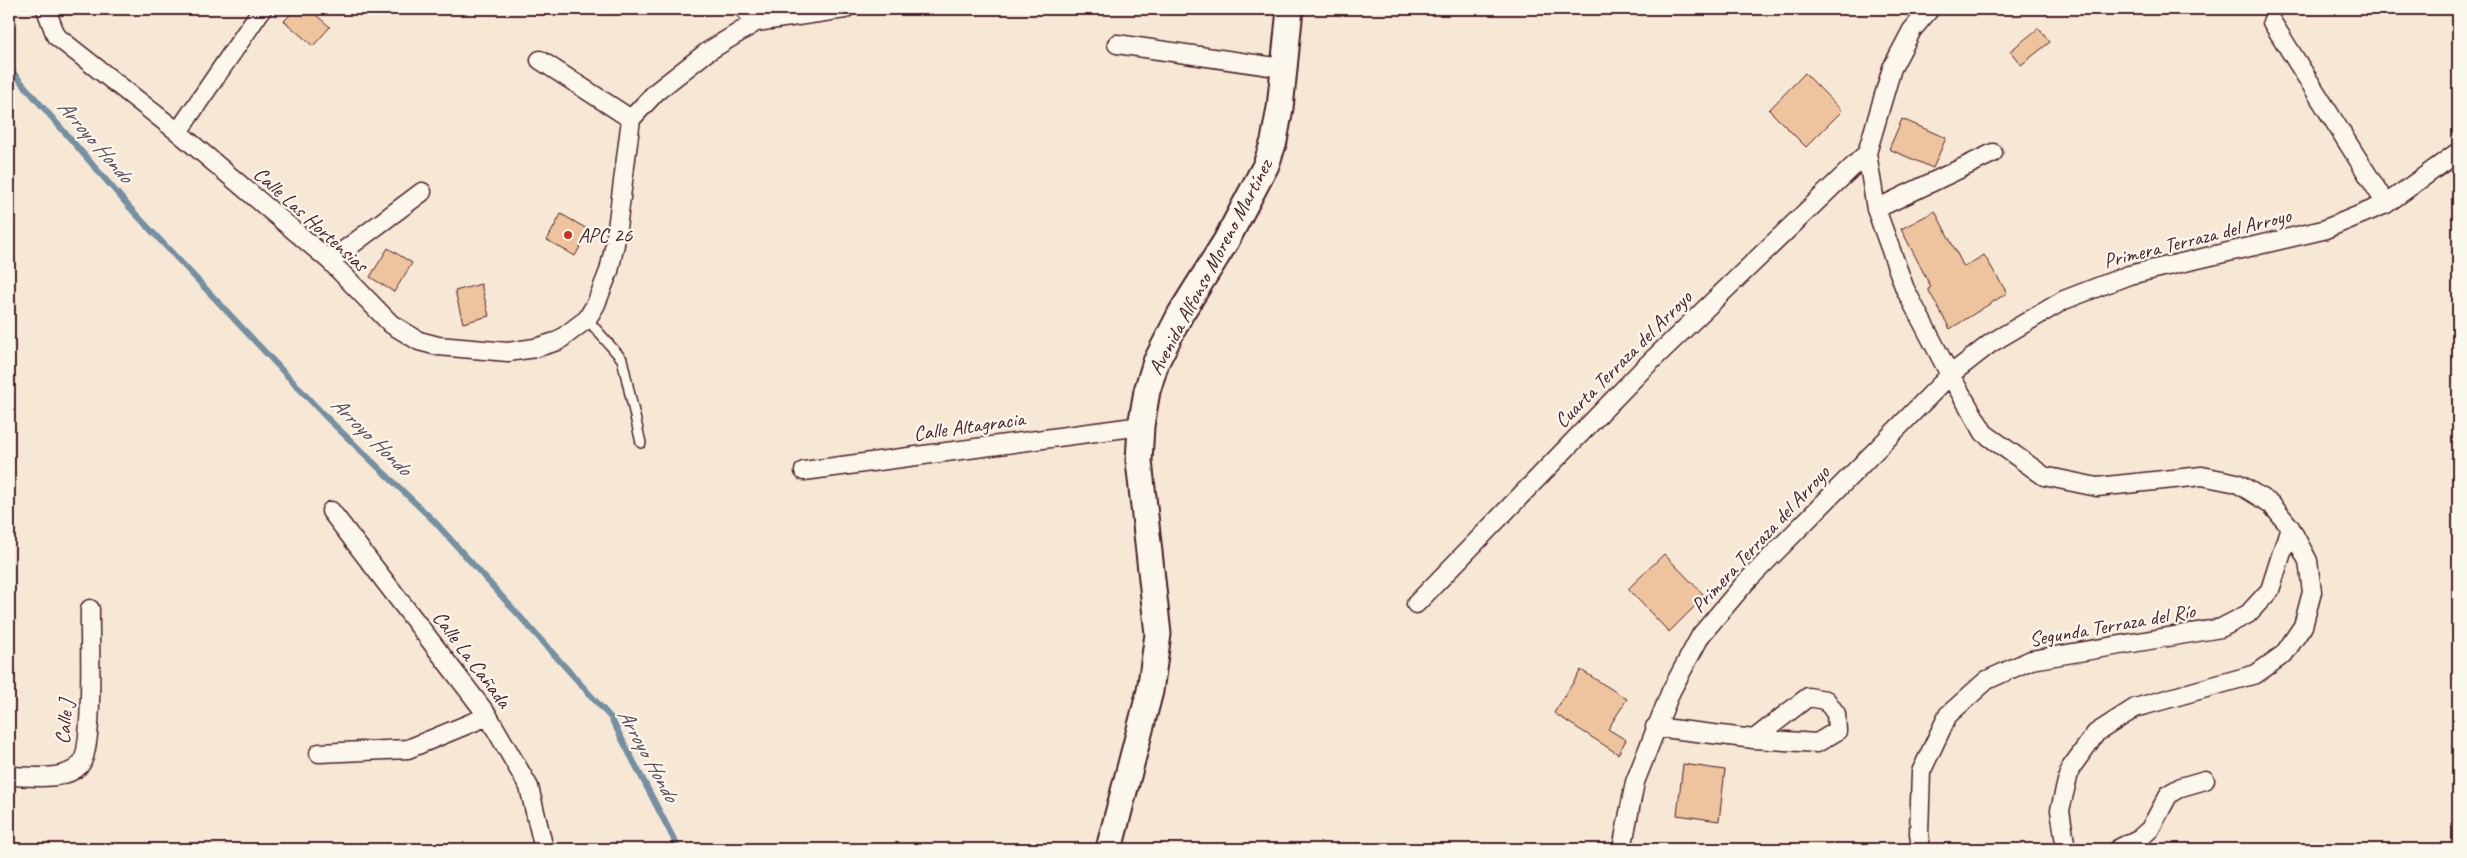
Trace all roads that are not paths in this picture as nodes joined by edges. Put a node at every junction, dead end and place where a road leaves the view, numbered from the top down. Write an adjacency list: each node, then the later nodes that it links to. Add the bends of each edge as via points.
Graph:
1 (46, 9): 13 (street, Calle Las Hortensias, via 56,36)
2 (262, 9): 13 (street)
3 (744, 9): 7 (street)
4 (845, 9): 7 (street)
5 (1290, 9): 11 (main road, Avenida Alfonso Moreno Martínez)
6 (1930, 9): 15 (street, via 1912,30 1892,68)
7 (756, 22): 12 (street, via 684,69)
8 (2272, 22): 18 (street)
9 (1117, 44): 11 (street)
10 (540, 60): 12 (street)
11 (1283, 68): 23 (main road, Avenida Alfonso Moreno Martínez, via 1280,108 1266,165 1156,362)
12 (631, 119): 21 (street, via 615,244 601,292)
13 (178, 132): 20 (street, Calle Las Hortensias)
14 (2458, 152): 18 (street, Primera Terraza del Arroyo)
15 (1867, 153): 19 (street); 28 (street, Cuarta Terraza del Arroyo, via 1644,368)
16 (1993, 153): 19 (street)
17 (422, 192): 20 (street)
18 (2386, 204): 22 (street, Primera Terraza del Arroyo, via 2323,230 2129,275 2064,300 1991,343)
19 (1876, 209): 22 (street, via 1905,289)
20 (330, 261): 21 (street, Calle Las Hortensias, via 391,324 419,341 438,346 519,351 558,341)
21 (587, 319): 24 (lane, via 622,359)
22 (1950, 374): 27 (street, via 1984,433 2044,476 2098,488 2202,476 2237,483 2271,504); 31 (street, Primera Terraza del Arroyo, via 1745,583 1701,635)
23 (1141, 426): 25 (street, Calle Altagracia); 37 (main road, Avenida Alfonso Moreno Martínez, via 1139,461 1158,634 1150,691)
24 (641, 443)
25 (804, 471)
26 (331, 511): 30 (street, Calle La Cañada)
27 (2290, 527): 39 (street, Segunda Terraza del Río, via 2270,590 2248,614 2220,628 2031,660 1987,680 1948,715 1921,772); 40 (street, via 2308,560 2312,592 2303,626 2284,654 2256,674 2135,708 2096,733 2070,769 2060,810)
28 (1416, 604)
29 (90, 609): 34 (street, Calle J, via 89,739 80,764 67,773)
30 (488, 716): 33 (street, via 408,749); 36 (street, Calle La Cañada, via 529,787)
31 (1655, 727): 32 (street); 38 (street, Primera Terraza del Arroyo, via 1635,782)
32 (1754, 739)
33 (319, 753)
34 (9, 776)
35 (2205, 780): 41 (street, via 2169,794 2150,829)
36 (544, 849)
37 (1109, 849)
38 (1622, 849)
39 (1921, 849)
40 (2066, 849)
41 (2118, 849)

